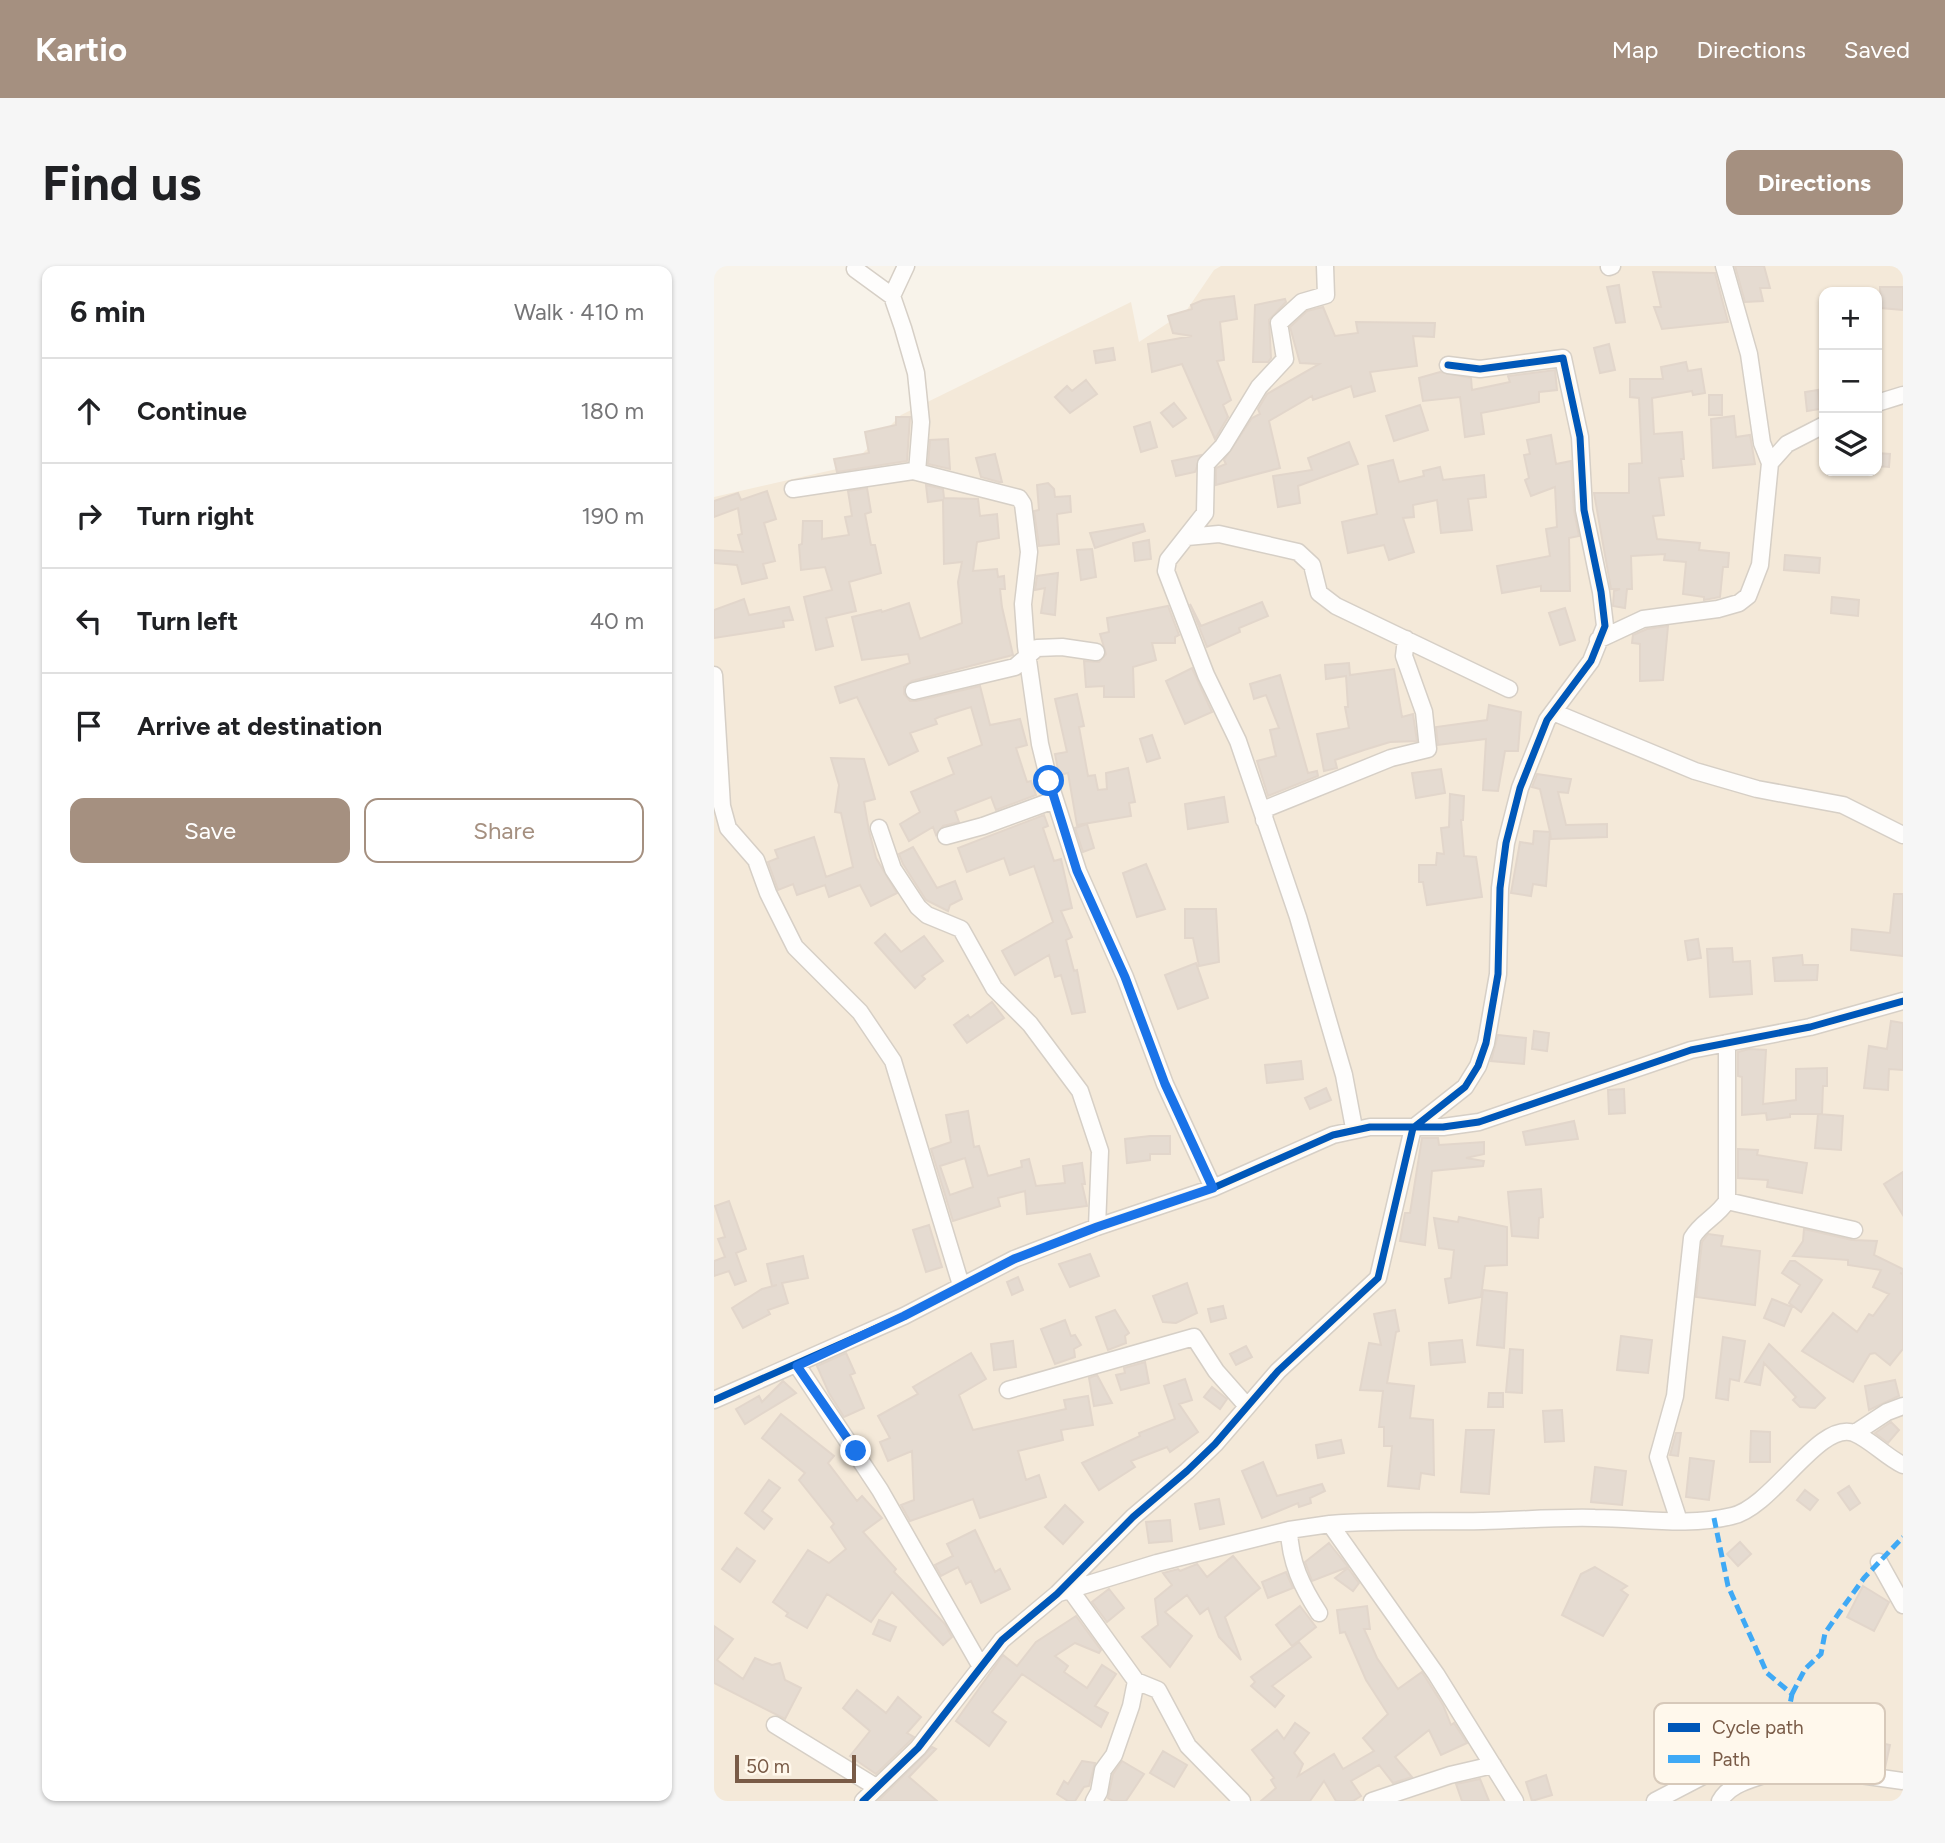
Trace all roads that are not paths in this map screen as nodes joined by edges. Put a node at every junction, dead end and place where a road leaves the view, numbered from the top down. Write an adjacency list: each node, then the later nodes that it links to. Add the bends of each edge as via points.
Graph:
1 (906, 266): 5 (street)
2 (1325, 266): 13 (street, via 1326,295 1301,302 1279,323 1285,359 1259,387 1223,446 1206,464 1206,513)
3 (1724, 266): 10 (street, via 1749,354 1762,443)
4 (855, 269): 5 (street)
5 (892, 296): 11 (street, via 916,373 921,422)
6 (1448, 365): 15 (street, via 1480,369 1563,358 1580,437 1584,510 1601,592 1605,626)
7 (1903, 395): 8 (street)
8 (1882, 401)
9 (1819, 428): 10 (street, via 1787,444)
10 (1770, 463): 15 (street, via 1760,565 1748,596 1718,609 1643,619)
11 (917, 472): 12 (street); 17 (street, via 1019,498 1023,504 1029,552 1023,604)
12 (793, 489)
13 (1186, 537): 14 (street, via 1219,534 1298,552 1312,565 1319,593 1336,606); 23 (street, via 1168,560 1168,583 1238,741)
14 (1406, 639): 19 (street); 23 (street, via 1404,656 1424,712 1428,749 1391,758 1265,809)
15 (1598, 640): 21 (street, via 1591,661)
16 (1096, 652): 17 (street, via 1062,647 1037,648)
17 (1027, 654): 20 (street, via 1015,667); 22 (street, via 1040,744)
18 (714, 675): 35 (street, via 722,806 728,828 756,860 795,947 860,1012 893,1061)
19 (1509, 689)
20 (914, 691)
21 (1553, 712): 25 (street, via 1695,771 1757,789 1843,805); 30 (street, via 1520,788 1506,843 1498,974 1486,1043 1465,1087)
22 (1054, 800): 26 (street); 31 (street, via 1077,871)
23 (1264, 820): 29 (street, via 1345,1074)
24 (879, 828): 33 (street, via 893,869 918,907 961,929 994,988 1030,1024 1080,1091 1100,1151)
25 (1903, 835)
26 (946, 836)
27 (1903, 1001): 28 (street, via 1810,1027)
28 (1727, 1043): 30 (street, via 1632,1068 1479,1122); 32 (street)
29 (1354, 1128): 30 (street); 31 (street)
30 (1413, 1128): 39 (street, via 1378,1278)
31 (1213, 1188): 33 (street)
32 (1727, 1201): 34 (street); 43 (street, via 1718,1215 1698,1227 1688,1256 1675,1396 1658,1457)
33 (1097, 1227): 35 (street)
34 (1854, 1230)
35 (961, 1285): 36 (street)
36 (797, 1366): 38 (street); 50 (street, via 862,1461)
37 (1008, 1390): 39 (street, via 1194,1337)
38 (714, 1400)
39 (1246, 1405): 47 (street, via 1215,1444 1133,1517)
40 (1903, 1406): 41 (street)
41 (1855, 1433): 42 (street); 43 (street, via 1830,1436 1813,1448 1750,1510)
42 (1903, 1465)
43 (1679, 1521): 44 (street, via 1550,1517)
44 (1330, 1524): 45 (street); 53 (street, via 1436,1674)
45 (1289, 1530): 47 (street); 49 (street, via 1299,1578)
46 (1879, 1562): 48 (street)
47 (1063, 1591): 50 (street, via 1002,1640); 51 (street)
48 (1903, 1605)
49 (1319, 1613)
50 (980, 1665): 58 (street, via 918,1748)
51 (1136, 1681): 60 (street, via 1114,1755 1103,1770); 61 (street, via 1158,1690 1188,1746)
52 (775, 1726): 58 (street)
53 (1493, 1765): 62 (street); 63 (street)
54 (1885, 1778): 55 (street)
55 (1903, 1781)
56 (1689, 1784): 64 (street)
57 (1739, 1784): 65 (street)
58 (876, 1787): 59 (street)
59 (863, 1801)
60 (1094, 1801)
61 (1242, 1801)
62 (1372, 1801)
63 (1515, 1801)
64 (1655, 1801)
65 (1720, 1801)

